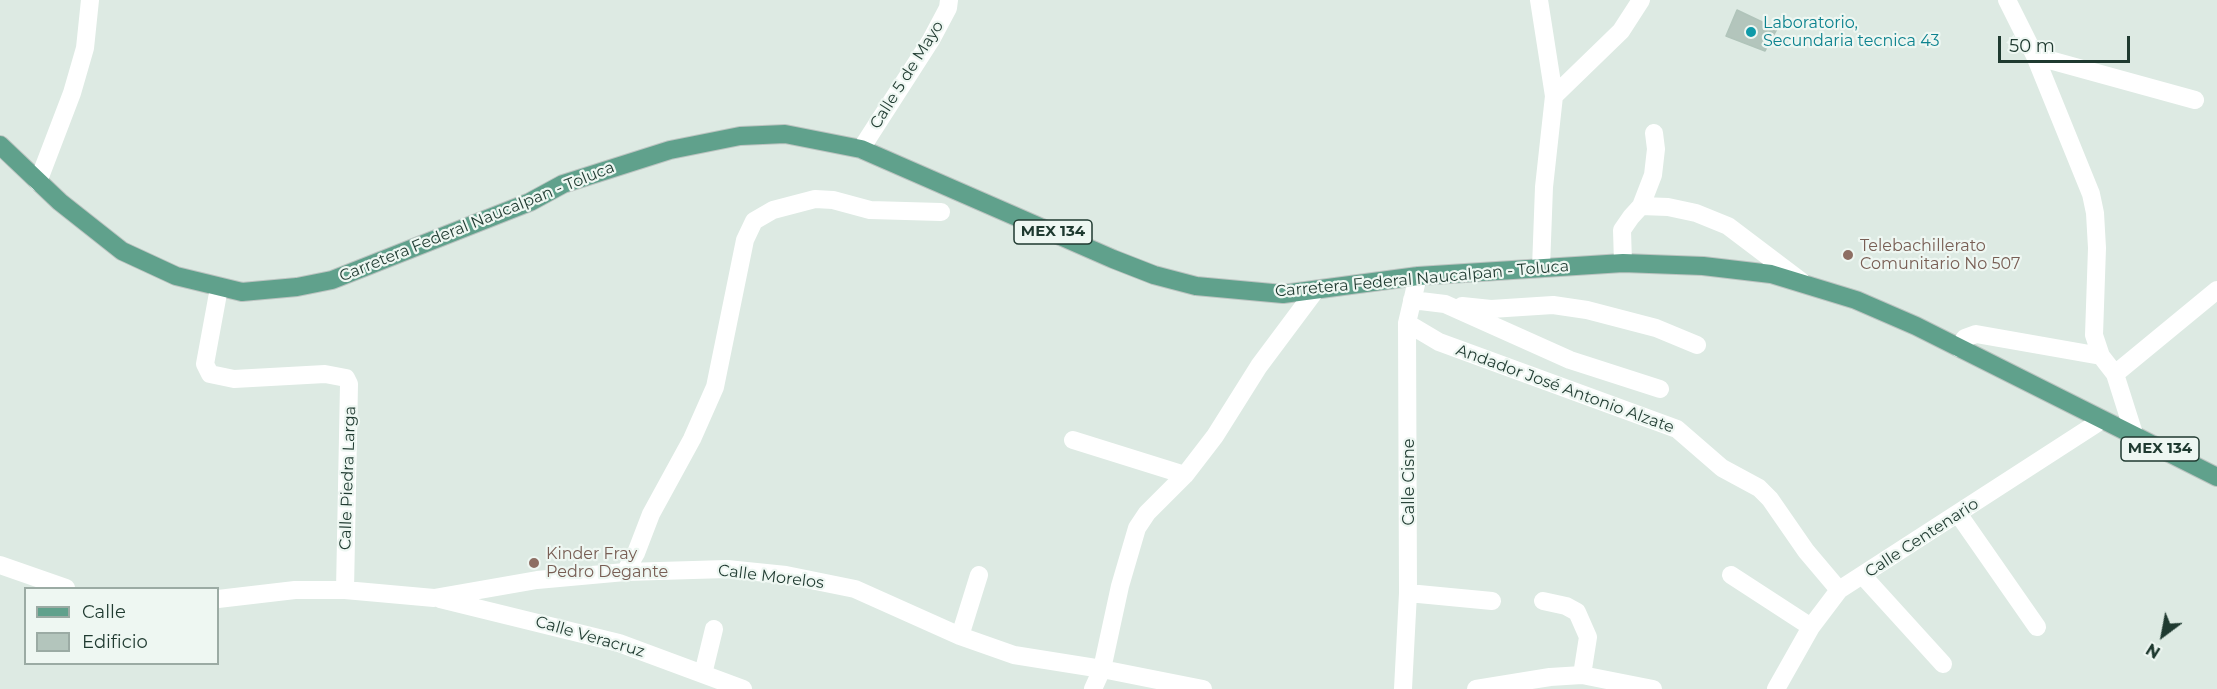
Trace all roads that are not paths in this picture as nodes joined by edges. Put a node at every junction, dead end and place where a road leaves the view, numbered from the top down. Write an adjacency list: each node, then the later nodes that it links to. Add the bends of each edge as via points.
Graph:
1 (90, 0): 12 (street, via 85,48)
2 (949, 0): 11 (street, Calle 5 de Mayo, via 932,40)
3 (1539, 0): 7 (street)
4 (1641, 0): 7 (street, via 1621,31)
5 (2007, 0): 6 (street)
6 (2035, 56): 8 (street); 27 (street, via 2093,204 2097,248 2094,335)
7 (1554, 96): 16 (street, via 1544,187)
8 (2195, 100)
9 (1654, 133): 13 (street, via 1653,175)
10 (0, 146): 12 (main road, Carretera Federal Naucalpan - Toluca / MEX 134)
11 (861, 149): 19 (main road, Carretera Federal Naucalpan - Toluca / MEX 134, via 785,134 699,142 563,184 530,202 332,280 264,291); 21 (main road, Carretera Federal Naucalpan - Toluca / MEX 134, via 1154,275 1241,292)
12 (38, 182): 19 (main road, Carretera Federal Naucalpan - Toluca / MEX 134, via 88,227 122,251 176,276)
13 (1641, 206): 15 (street, via 1623,230); 18 (street, via 1696,213 1728,226)
14 (940, 212): 37 (street, via 870,210 833,200 815,200 773,210 754,221 745,240 715,387)
15 (1623, 263): 16 (main road, Carretera Federal Naucalpan - Toluca / MEX 134); 18 (main road, Carretera Federal Naucalpan - Toluca / MEX 134, via 1741,270)
16 (1541, 268): 17 (main road, Carretera Federal Naucalpan - Toluca / MEX 134)
17 (1418, 276): 21 (main road, Carretera Federal Naucalpan - Toluca / MEX 134); 22 (street, Calle Cisne)
18 (1802, 282): 26 (main road, Carretera Federal Naucalpan - Toluca / MEX 134, via 1886,313)
19 (219, 288): 42 (street, Calle Piedra Larga, via 205,364 210,374 234,379 325,374 346,378 350,384)
20 (2217, 290): 28 (street)
21 (1316, 291): 33 (street)
22 (1412, 300): 23 (street); 24 (street, Calle Cisne)
23 (1445, 304): 25 (street, via 1491,309 1553,305 1587,310 1656,328); 29 (street, via 1570,360)
24 (1407, 323): 43 (street, Andador José Antonio Alzate, via 1439,342 1677,429 1709,458 1759,488); 44 (street, Calle Cisne)
25 (1697, 345)
26 (1959, 348): 27 (street, via 1965,338 1976,334); 30 (main road, Carretera Federal Naucalpan - Toluca / MEX 134)
27 (2101, 356): 28 (street)
28 (2115, 374): 31 (street)
29 (1660, 389)
30 (2102, 420): 31 (main road, Carretera Federal Naucalpan - Toluca / MEX 134); 35 (street, Calle Centenario)
31 (2135, 437): 34 (main road, Carretera Federal Naucalpan - Toluca / MEX 134)
32 (1073, 440): 33 (street)
33 (1185, 474): 54 (street, via 1137,528)
34 (2217, 477)
35 (1959, 515): 40 (street, Calle Centenario); 50 (street)
36 (0, 565): 41 (street)
37 (625, 572): 45 (street, Calle Morelos, via 526,581); 52 (street, Calle Morelos, via 727,569 786,575 855,589)
38 (979, 575): 52 (street)
39 (1731, 575): 49 (street)
40 (1863, 576): 43 (street, Calle Centenario); 53 (street)
41 (63, 587)
42 (345, 590): 45 (street, Calle Morelos); 46 (street, Calle Morelos, via 296,590)
43 (1839, 590): 49 (street, Calle Centenario)
44 (1408, 593): 47 (street); 61 (street, Calle Cisne)
45 (434, 598): 55 (street, Calle Veracruz, via 619,643)
46 (219, 599)
47 (1492, 601)
48 (1543, 601): 56 (street, via 1576,612 1588,637)
49 (1811, 627): 64 (street, Calle Centenario)
50 (2037, 627)
51 (714, 629): 55 (street)
52 (960, 636): 54 (street, Calle Morelos, via 1014,655)
53 (1943, 664)
54 (1102, 669): 59 (street); 60 (street, Calle Morelos)
55 (703, 674): 58 (street, Calle Veracruz)
56 (1582, 675): 57 (street); 62 (street)
57 (1607, 683): 63 (street)
58 (743, 689)
59 (1093, 689)
60 (1203, 689)
61 (1403, 689)
62 (1476, 689)
63 (1653, 689)
64 (1776, 689)

